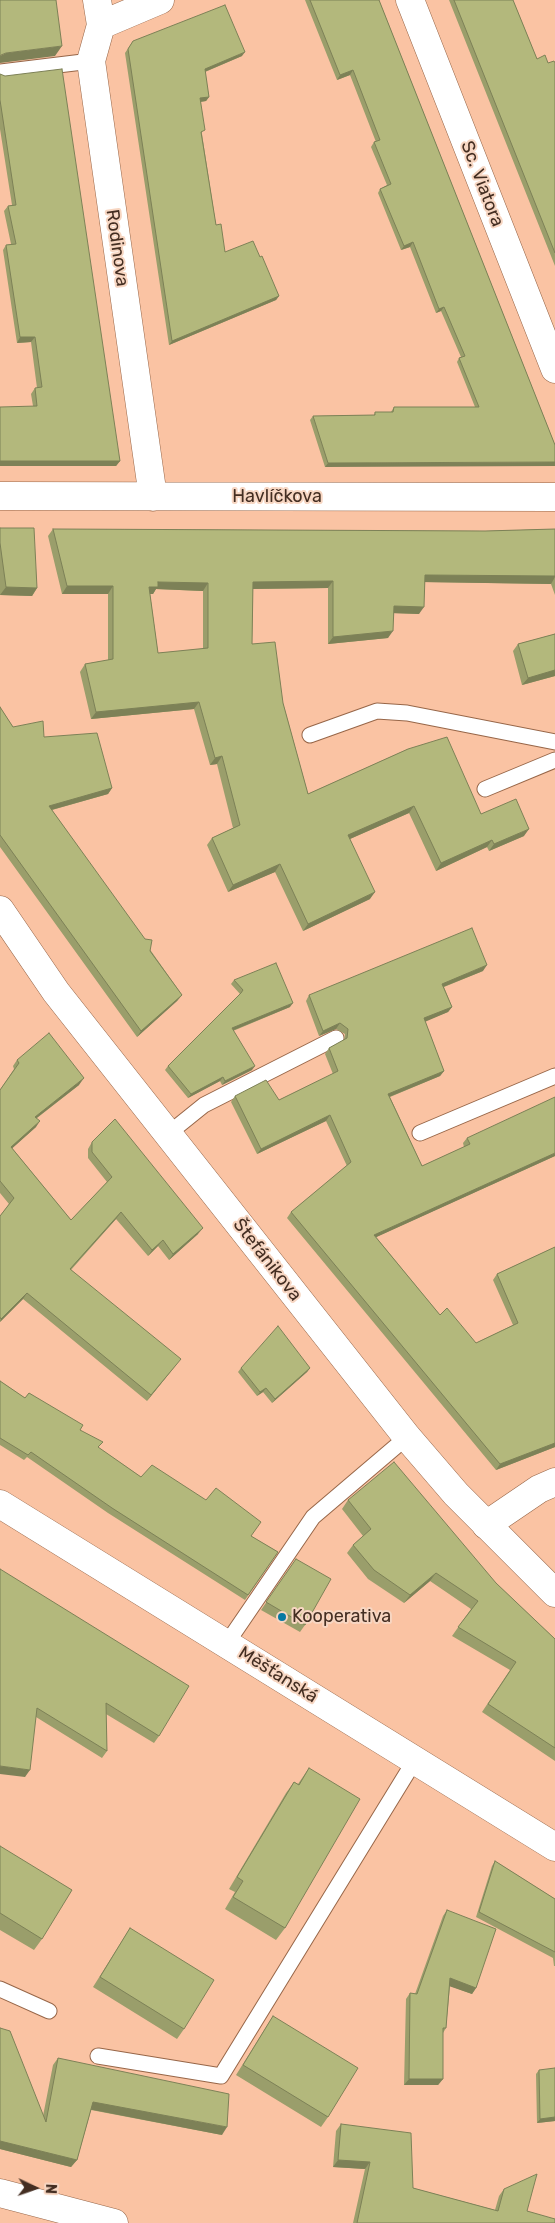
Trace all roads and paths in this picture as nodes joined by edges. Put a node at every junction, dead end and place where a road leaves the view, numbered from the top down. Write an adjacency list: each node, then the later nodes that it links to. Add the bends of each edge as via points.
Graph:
1 (160, 0): 3 (street)
2 (410, 0): 6 (street, Sc. Viatora)
3 (99, 13): 4 (street, Rodinova)
4 (90, 61): 5 (lane); 8 (street, Rodinova)
5 (0, 72)
6 (555, 369)
7 (0, 496): 8 (street, Havlíčkova)
8 (153, 497): 9 (street, Havlíčkova)
9 (555, 497)
10 (310, 735): 11 (lane, via 377,711 407,713)
11 (555, 742)
12 (555, 760): 13 (lane)
13 (484, 789)
14 (0, 910): 18 (street, Štefánikova, via 56,992)
15 (336, 1038): 18 (lane, via 204,1104)
16 (555, 1076): 17 (lane)
17 (420, 1133)
18 (168, 1134): 19 (street, Štefánikova)
19 (407, 1437): 22 (street, Štefánikova); 24 (lane, via 313,1517)
20 (555, 1482): 22 (street, via 539,1488)
21 (0, 1504): 24 (street, Měšťanská)
22 (486, 1525): 23 (street, Štefánikova)
23 (555, 1592)
24 (227, 1643): 25 (street, Měšťanská)
25 (415, 1760): 26 (street, Měšťanská); 29 (lane, via 221,2076)
26 (555, 1848)
27 (0, 1988): 28 (lane)
28 (49, 2012)
29 (98, 2056)
30 (0, 2193): 31 (street)
31 (114, 2223)

